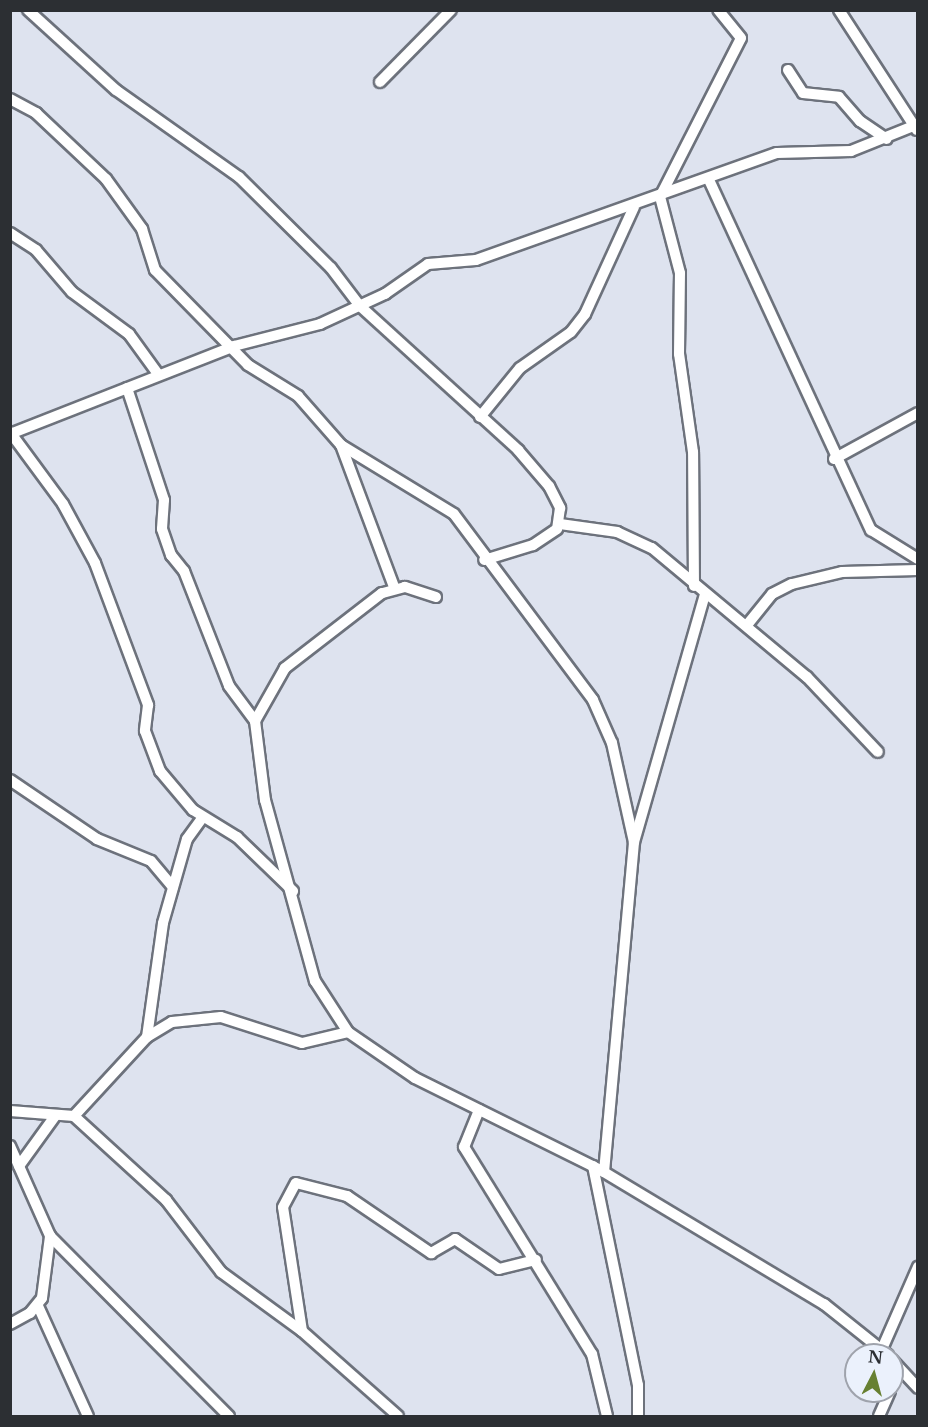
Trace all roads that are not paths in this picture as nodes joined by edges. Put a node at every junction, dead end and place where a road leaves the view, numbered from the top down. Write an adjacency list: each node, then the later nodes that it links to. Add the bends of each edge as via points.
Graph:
1 (28, 10): 14 (street, via 116,90 239,177 331,268)
2 (451, 10): 6 (street)
3 (718, 10): 11 (street, via 741,38)
4 (839, 10): 8 (street)
5 (788, 70): 9 (street, via 803,93 839,97 860,121)
6 (380, 82)
7 (10, 99): 15 (street, via 44,120 106,179 142,229 155,270)
8 (917, 126): 9 (street)
9 (887, 139): 10 (street, via 851,151 777,153)
10 (709, 180): 11 (street); 22 (street)
11 (660, 197): 12 (street); 27 (street, via 680,273 679,354 693,452)
12 (634, 207): 14 (street, via 476,260 428,264); 19 (street, via 579,321 520,368)
13 (10, 233): 16 (street, via 36,250 72,292 129,334)
14 (360, 306): 15 (street, via 319,325); 19 (street)
15 (234, 346): 16 (street); 21 (street, via 248,365 304,401)
16 (158, 374): 17 (street)
17 (127, 388): 20 (street); 32 (street, via 164,500 162,529 171,555 184,571 229,686)
18 (918, 413): 22 (street)
19 (480, 417): 23 (street, via 549,486 560,508)
20 (11, 433): 35 (street, via 63,504 95,563 148,705 145,731 160,771)
21 (341, 445): 25 (street, via 454,514); 28 (street)
22 (834, 459): 24 (street, via 871,530)
23 (560, 524): 25 (street, via 533,545); 27 (street, via 635,540)
24 (918, 559)
25 (484, 560): 36 (street, via 597,708 612,743)
26 (918, 570): 31 (street, via 842,572 792,584 772,594)
27 (694, 586): 29 (street)
28 (394, 587): 30 (street); 32 (street, via 285,668)
29 (705, 595): 31 (street); 36 (street)
30 (436, 597)
31 (747, 625): 33 (street, via 807,677)
32 (255, 720): 38 (street, via 264,795)
33 (878, 752)
34 (10, 780): 37 (street, via 97,840 151,861)
35 (203, 817): 37 (street, via 188,835); 38 (street, via 237,837)
36 (634, 842): 48 (street)
37 (173, 887): 40 (street)
38 (293, 891): 39 (street, via 315,981)
39 (348, 1032): 40 (street, via 302,1043 243,1021 199,1017 172,1022); 41 (street, via 415,1078)
40 (147, 1037): 44 (street)
41 (480, 1110): 47 (street); 50 (street, via 464,1147)
42 (10, 1111): 43 (street)
43 (55, 1116): 44 (street); 46 (street)
44 (74, 1116): 54 (street, via 166,1200 221,1272)
45 (10, 1146): 46 (street)
46 (19, 1166): 49 (street)
47 (593, 1166): 48 (street); 63 (street, via 638,1385)
48 (604, 1172): 55 (street, via 824,1304)
49 (50, 1236): 52 (street); 60 (street)
50 (536, 1260): 54 (street, via 499,1269 454,1239 431,1253 347,1196 296,1183 283,1207); 62 (street, via 600,1368)
51 (918, 1267): 56 (street)
52 (38, 1306): 53 (street); 59 (street)
53 (10, 1324)
54 (302, 1331): 61 (street)
55 (873, 1343)
56 (893, 1343)
57 (904, 1373): 58 (street)
58 (918, 1388)
59 (88, 1416)
60 (229, 1416)
61 (398, 1416)
62 (607, 1416)
63 (638, 1416)

